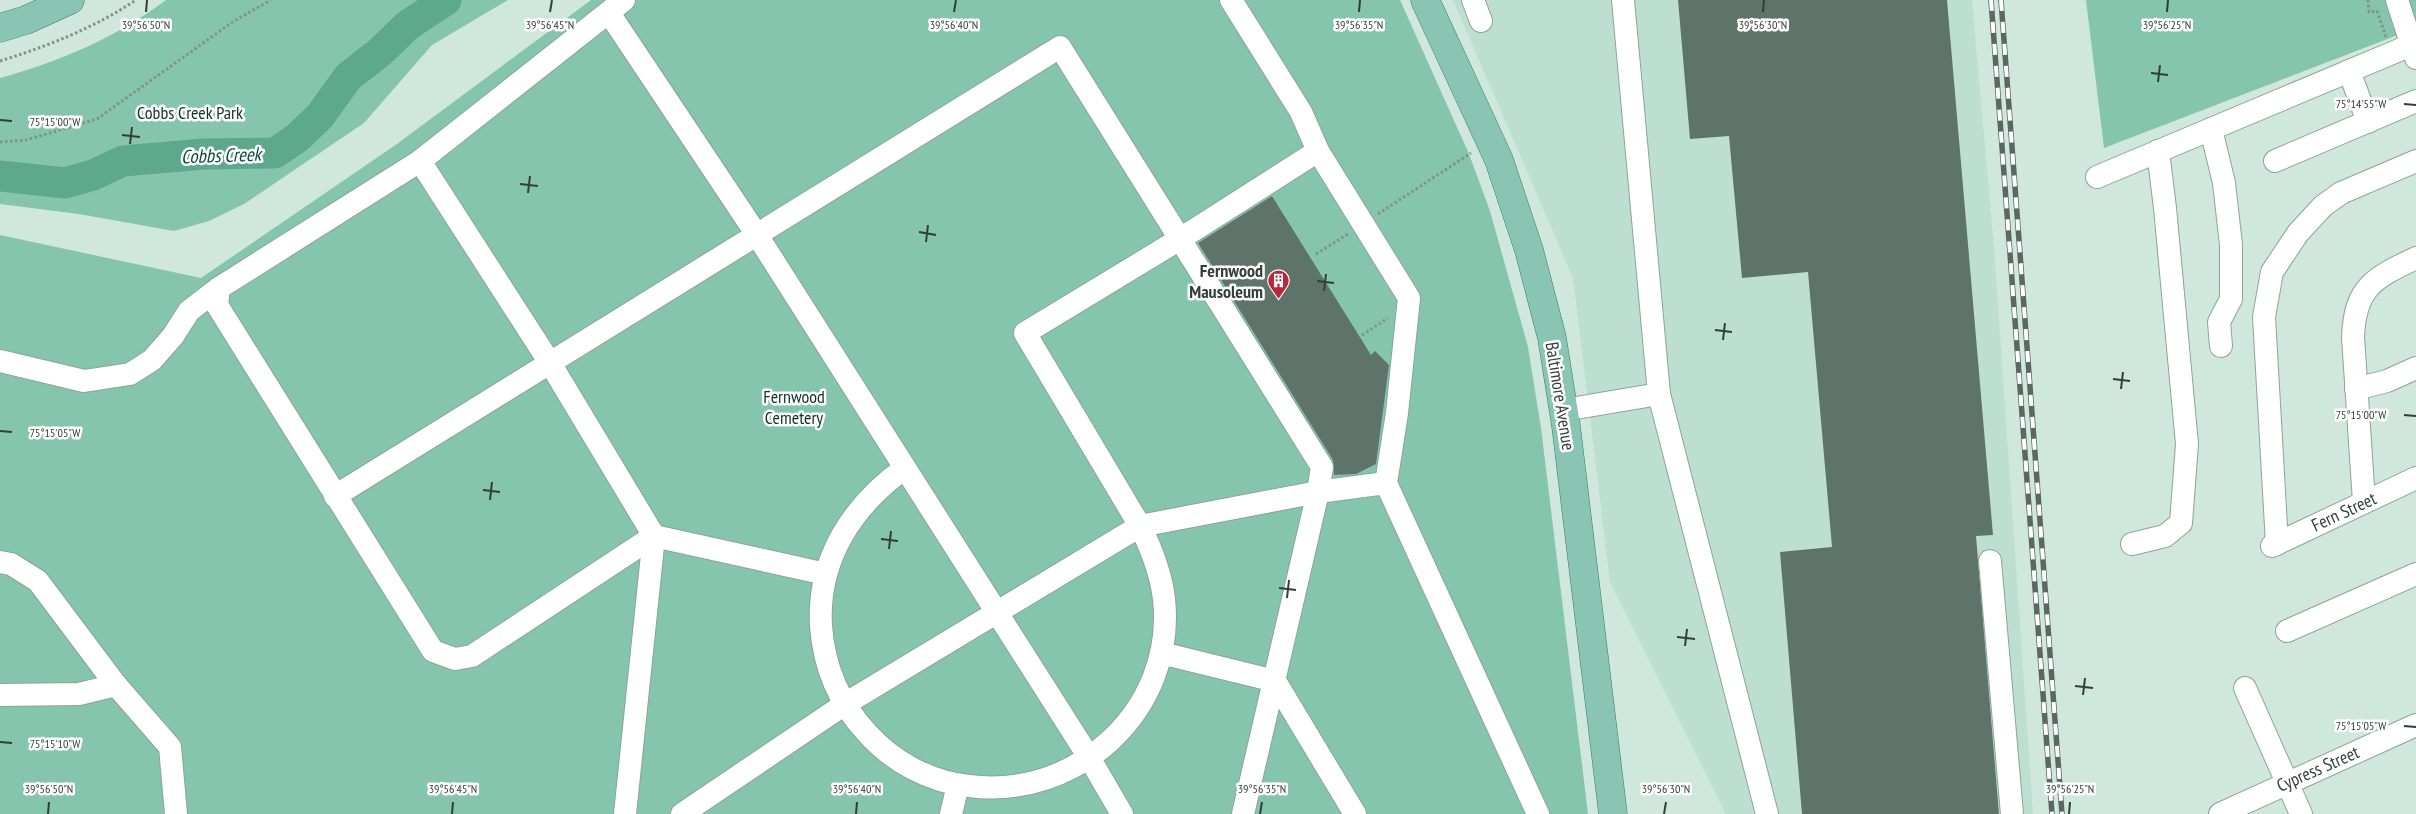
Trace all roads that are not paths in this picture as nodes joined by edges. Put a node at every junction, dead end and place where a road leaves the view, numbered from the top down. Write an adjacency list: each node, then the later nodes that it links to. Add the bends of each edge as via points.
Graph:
1 (70, 0): 7 (main road)
2 (1231, 0): 13 (street, via 1301,112)
3 (1425, 0): 29 (main road, Baltimore Avenue, via 1480,114 1516,208 1550,329)
4 (1623, 0): 28 (street)
5 (2397, 0): 8 (street)
6 (616, 6): 15 (street); 19 (street)
7 (0, 28)
8 (2409, 50): 9 (street)
9 (2350, 71): 11 (street); 12 (street)
10 (2416, 101): 11 (street)
11 (2368, 122): 16 (street)
12 (2211, 129): 14 (street); 23 (street, via 2224,183 2231,245 2231,299 2219,322)
13 (1318, 151): 20 (street); 32 (street, via 1409,298)
14 (2158, 151): 18 (street); 38 (street, via 2186,454 2181,523 2165,536)
15 (420, 161): 22 (street); 25 (street)
16 (2276, 161)
17 (2416, 161): 35 (street, Fern Street, via 2341,193 2323,206 2298,233 2272,272 2264,317 2274,545)
18 (2097, 177)
19 (757, 235): 20 (street, via 1060,47); 25 (street); 30 (street)
20 (1180, 239): 33 (street, via 1322,467); 36 (street, via 1024,333)
21 (2416, 258): 27 (street, via 2372,281 2359,300 2353,337)
22 (219, 288): 24 (street, via 189,311 152,360 130,374 84,381); 34 (street, via 217,305)
23 (2221, 346)
24 (0, 361)
25 (550, 363): 34 (street); 37 (street)
26 (2416, 368): 27 (street, via 2387,381)
27 (2356, 389): 35 (street)
28 (1659, 394): 29 (street); 64 (street)
29 (1564, 410): 63 (main road, Baltimore Avenue)
30 (905, 468): 41 (street, via 883,483 852,517 834,548); 43 (street)
31 (2416, 478): 35 (street, Fern Street)
32 (1386, 483): 33 (street); 62 (street)
33 (1318, 492): 36 (street); 46 (street)
34 (335, 496): 37 (street, via 433,651 454,659 472,656)
35 (2364, 502)
36 (1140, 526): 43 (street); 45 (street, via 1160,574 1164,601)
37 (654, 536): 41 (street); 56 (street)
38 (2132, 544)
39 (1990, 561): 65 (street)
40 (0, 562): 47 (street, via 11,564 38,581)
41 (826, 574): 50 (street, via 821,611 823,641 832,677)
42 (2416, 574): 44 (street)
43 (997, 612): 50 (street); 52 (street)
44 (2287, 631)
45 (1161, 653): 46 (street); 52 (street, via 1142,702 1122,730)
46 (1275, 681): 60 (street); 61 (street)
47 (116, 685): 49 (street, via 79,694); 55 (street, via 170,747)
48 (2244, 688): 53 (street)
49 (0, 695)
50 (845, 704): 54 (street, via 874,742 893,757 913,769); 57 (street)
51 (2416, 725): 53 (street, Cypress Street)
52 (1090, 759): 54 (street, via 1040,782 1013,788); 59 (street)
53 (2287, 783): 66 (street, Cypress Street); 67 (street)
54 (958, 785): 58 (street)
55 (176, 814)
56 (625, 814)
57 (682, 814)
58 (950, 814)
59 (1122, 814)
60 (1243, 814)
61 (1355, 814)
62 (1538, 814)
63 (1613, 814)
64 (1767, 814)
65 (2012, 814)
66 (2220, 814)
67 (2301, 814)

